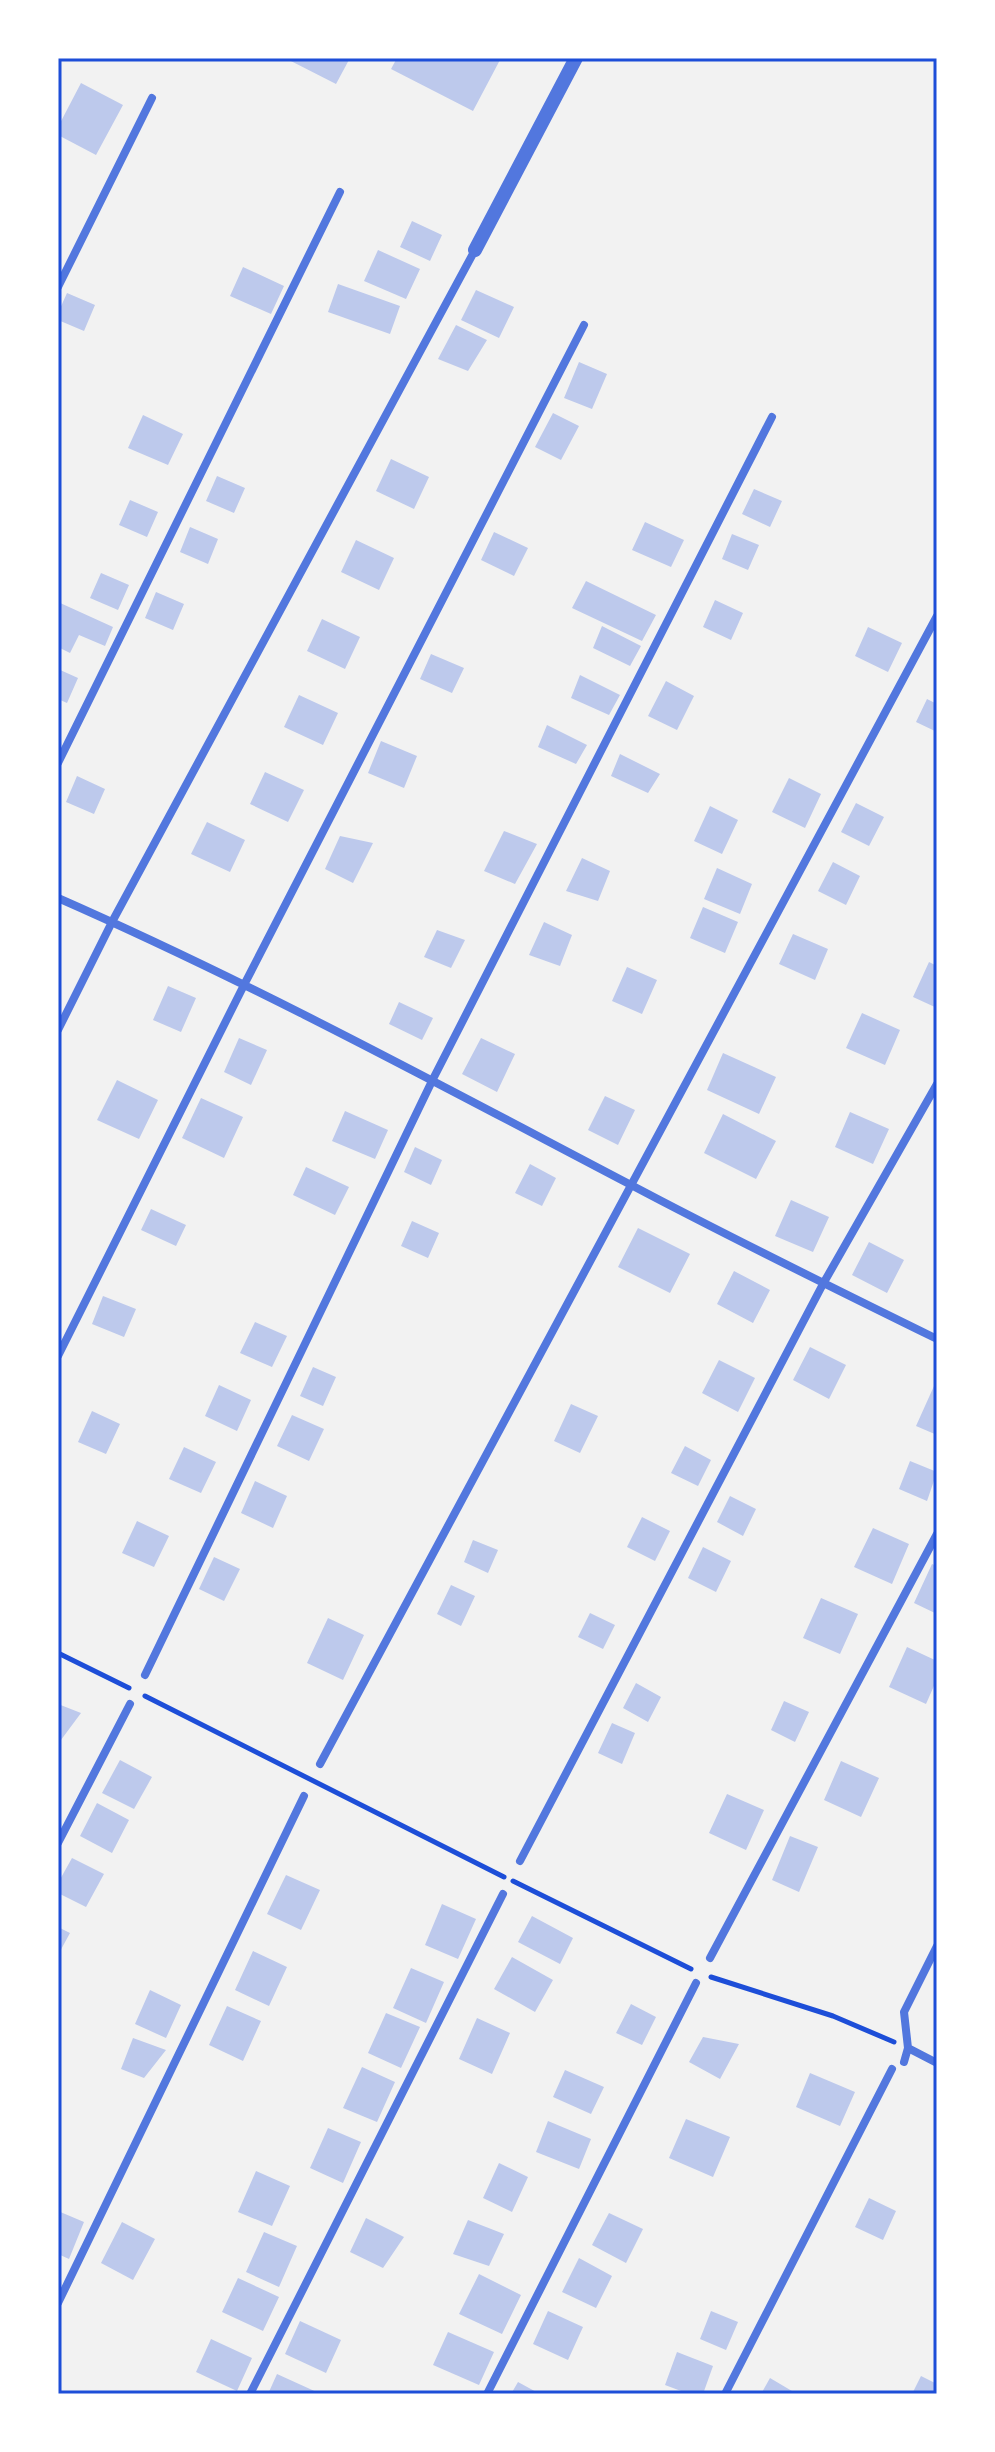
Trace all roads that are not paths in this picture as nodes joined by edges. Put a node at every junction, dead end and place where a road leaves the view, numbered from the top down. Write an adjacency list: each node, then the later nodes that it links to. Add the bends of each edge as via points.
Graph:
1 (576, 58): 4 (street)
2 (152, 98): 5 (street)
3 (340, 192): 9 (street)
4 (475, 250): 11 (street)
5 (58, 287)
6 (584, 325): 12 (street)
7 (772, 417): 14 (street)
8 (937, 616): 16 (street)
9 (58, 763)
10 (58, 898): 11 (street)
11 (112, 922): 12 (street); 13 (street)
12 (245, 983): 14 (street); 19 (street)
13 (58, 1030)
14 (433, 1079): 16 (street); 21 (street)
15 (937, 1084): 17 (street)
16 (632, 1186): 17 (street); 23 (street)
17 (823, 1284): 18 (street); 26 (street)
18 (937, 1339)
19 (58, 1356)
20 (937, 1534): 29 (street)
21 (145, 1675)
22 (130, 1704): 25 (street)
23 (320, 1764)
24 (304, 1796): 35 (street)
25 (58, 1843)
26 (520, 1861)
27 (503, 1894): 36 (street)
28 (937, 1946): 31 (street, via 904,2012)
29 (710, 1958)
30 (696, 1983): 37 (street)
31 (908, 2048): 32 (street); 33 (street)
32 (904, 2062)
33 (937, 2063)
34 (892, 2069): 38 (street)
35 (58, 2303)
36 (250, 2394)
37 (487, 2394)
38 (725, 2394)

